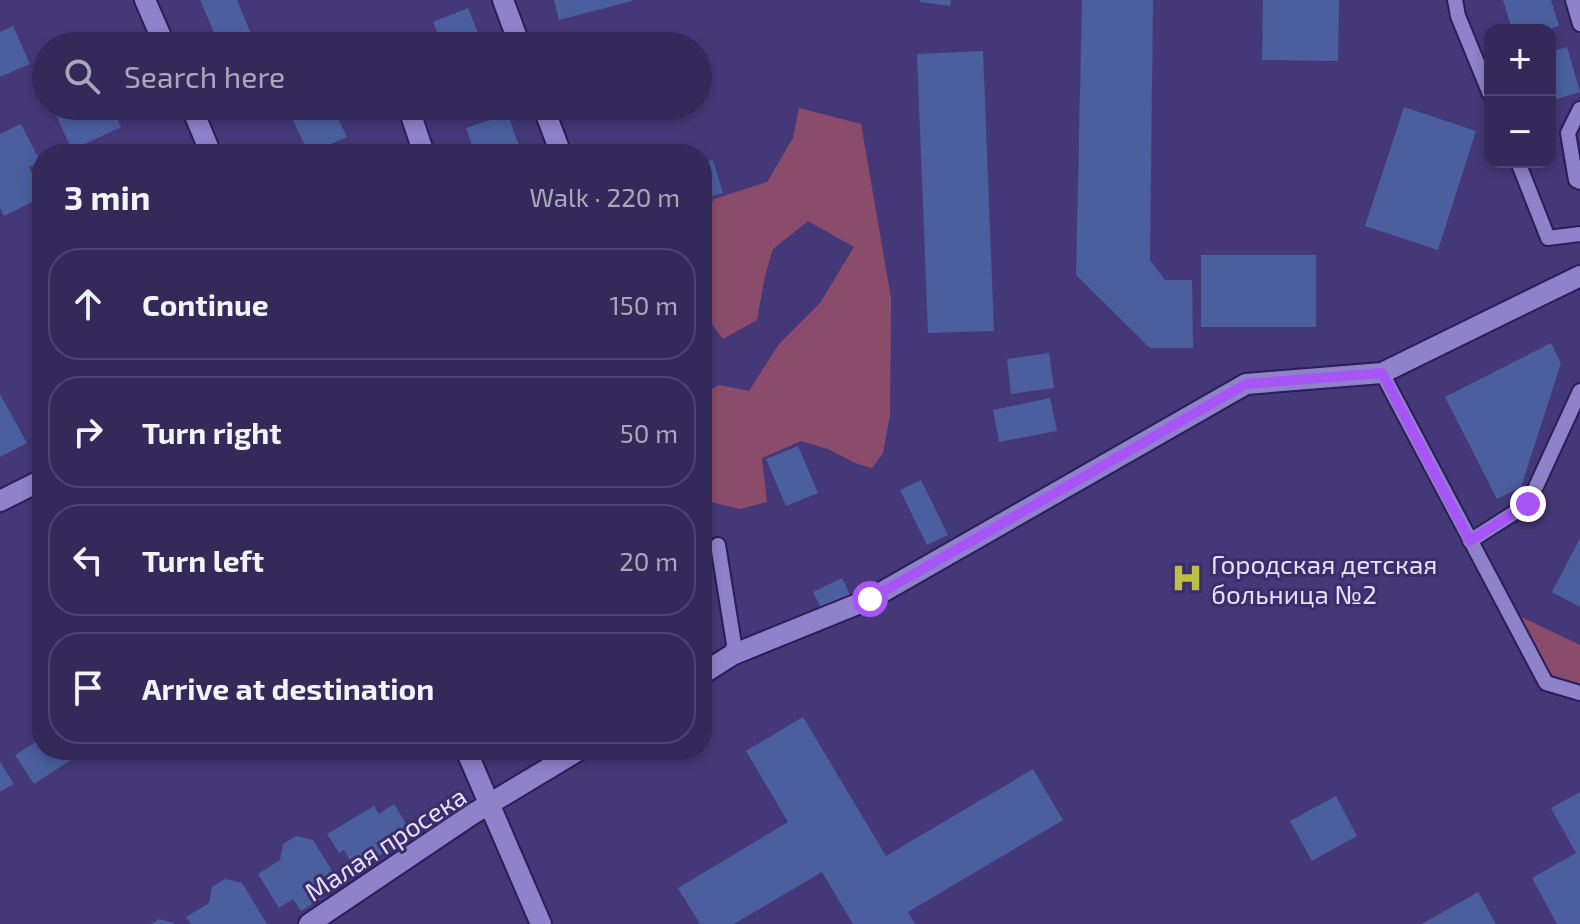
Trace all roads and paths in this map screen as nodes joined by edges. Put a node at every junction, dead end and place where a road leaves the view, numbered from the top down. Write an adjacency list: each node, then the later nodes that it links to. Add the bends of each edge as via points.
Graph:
1 (145, 0): 6 (street)
2 (503, 0): 7 (street)
3 (1455, 0): 8 (lane)
4 (1573, 0): 5 (lane)
5 (1580, 24)
6 (159, 32)
7 (515, 32)
8 (1484, 79)
9 (1580, 109): 17 (lane, via 1568,133)
10 (197, 120): 13 (street)
11 (413, 120): 14 (street)
12 (548, 120): 15 (street)
13 (207, 144)
14 (421, 144)
15 (557, 144)
16 (1520, 168): 18 (lane, via 1548,238)
17 (1580, 182)
18 (1580, 234)
19 (1580, 276): 20 (street)
20 (1382, 373): 24 (lane); 26 (street, via 1246,384 870,599)
21 (1580, 391): 24 (lane, via 1528,504)
22 (32, 485): 23 (street)
23 (0, 501)
24 (1470, 541): 28 (lane, via 1546,683)
25 (718, 545): 26 (lane)
26 (732, 655): 27 (street)
27 (712, 668)
28 (1580, 693)
29 (470, 760): 31 (street)
30 (563, 760): 31 (street, Малая просека)
31 (489, 805): 32 (street, Малая просека); 33 (street)
32 (309, 924)
33 (541, 924)

